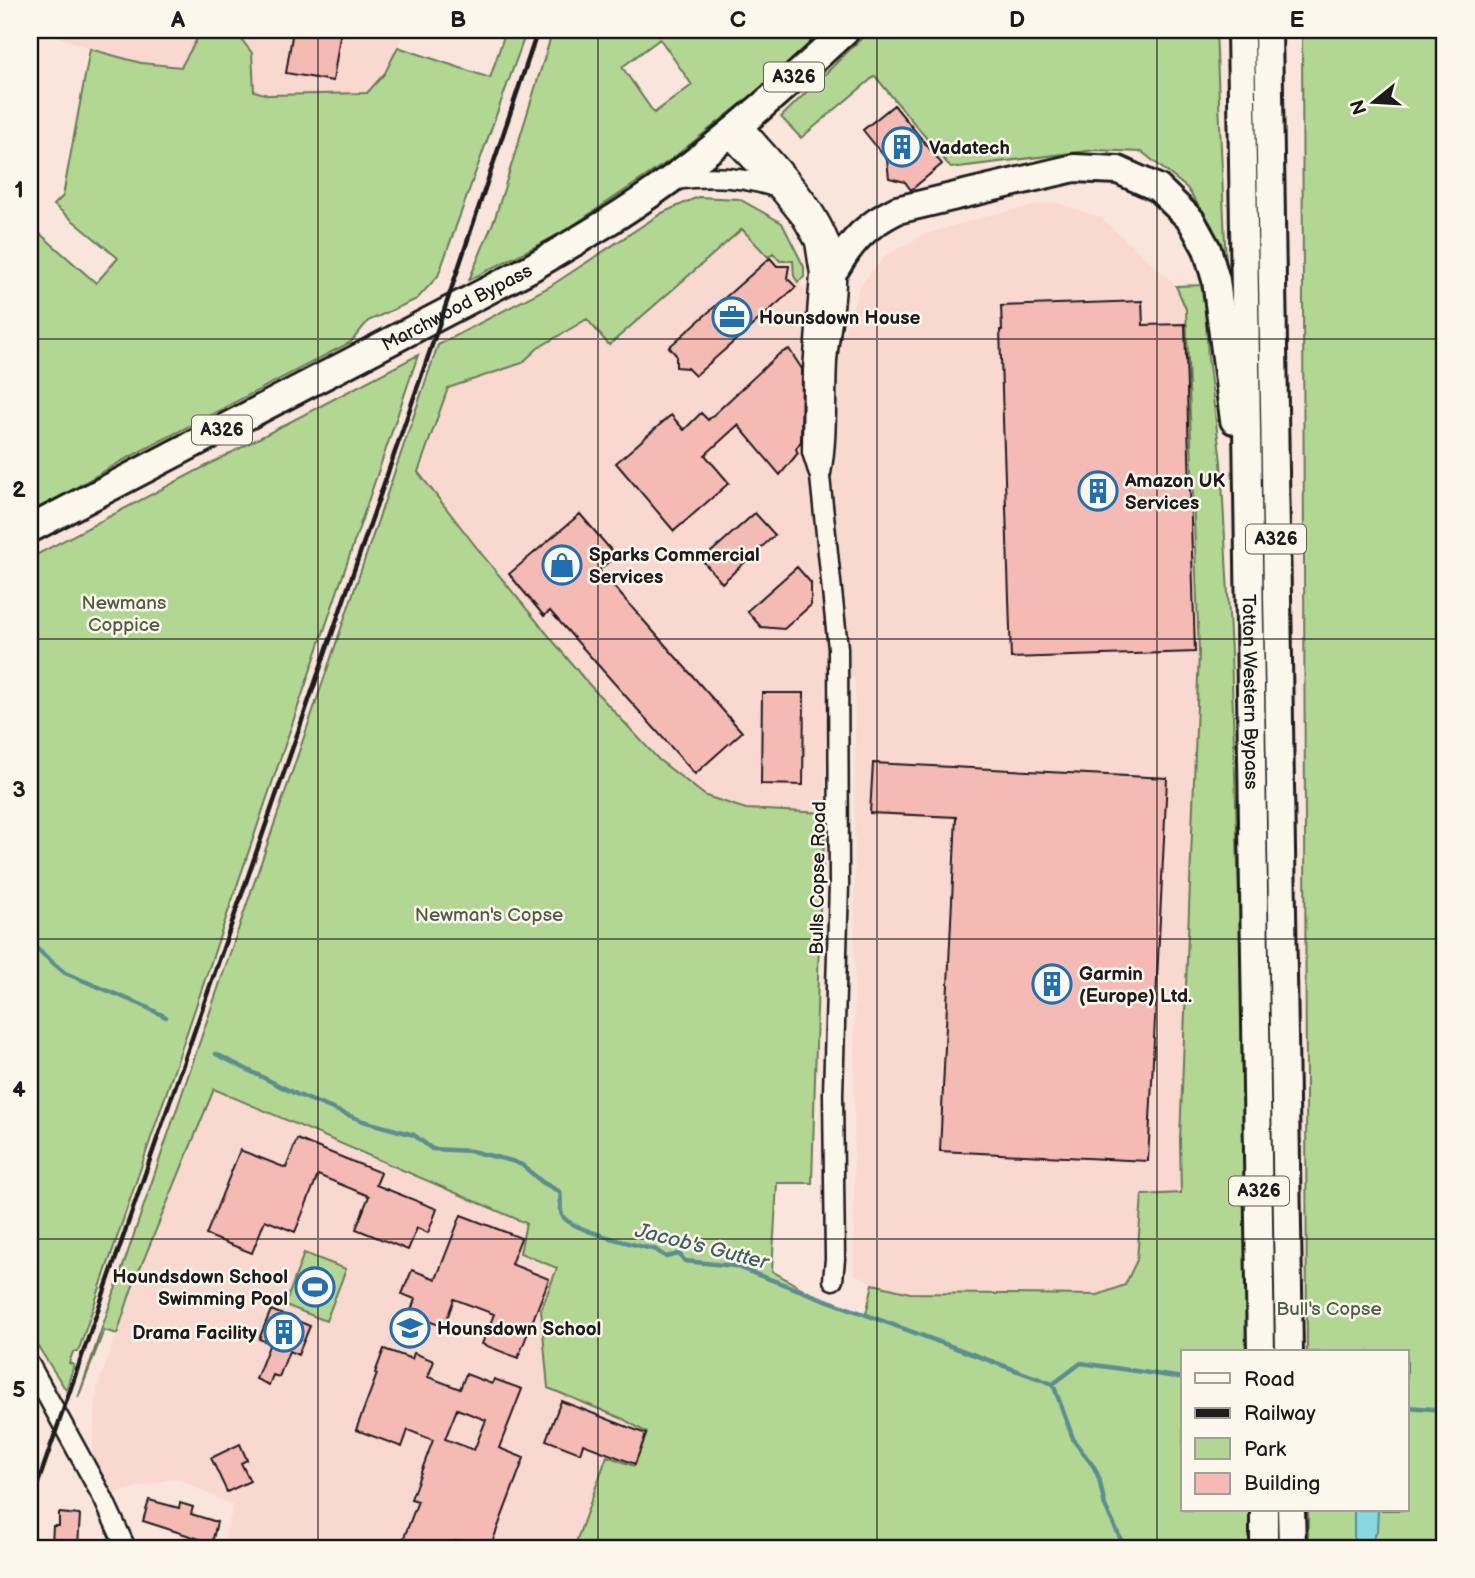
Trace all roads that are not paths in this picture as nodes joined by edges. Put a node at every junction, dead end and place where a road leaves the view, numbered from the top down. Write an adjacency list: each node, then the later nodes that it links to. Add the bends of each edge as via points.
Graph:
1 (846, 30): 4 (main road, Marchwood Bypass / A326)
2 (1241, 30): 10 (main road, Totton Western Bypass / A326)
3 (1269, 30): 13 (main road, Totton Western Bypass / A326)
4 (734, 129): 5 (main road, Marchwood Bypass / A326); 6 (street, Bulls Copse Road); 7 (street, Bulls Copse Road, via 814,211 830,242)
5 (670, 180): 6 (street, via 720,177); 9 (main road, Marchwood Bypass / A326, via 529,269)
6 (777, 188): 8 (street, Bulls Copse Road, via 809,230 818,257 812,452)
7 (836, 268): 8 (street, Bulls Copse Road, via 826,451); 10 (main road, via 857,237 875,221 922,203 1074,168 1118,170 1158,188 1191,220 1207,248 1216,280)
8 (820, 477): 11 (street, Bulls Copse Road, via 838,648)
9 (30, 529)
10 (1250, 543): 12 (main road, Totton Western Bypass / A326)
11 (833, 1280)
12 (1261, 1350)
13 (1289, 1350)
14 (30, 1366): 17 (street)
15 (1264, 1512): 18 (main road)
16 (1291, 1512): 19 (main road)
17 (126, 1548)
18 (1264, 1548)
19 (1292, 1548)

